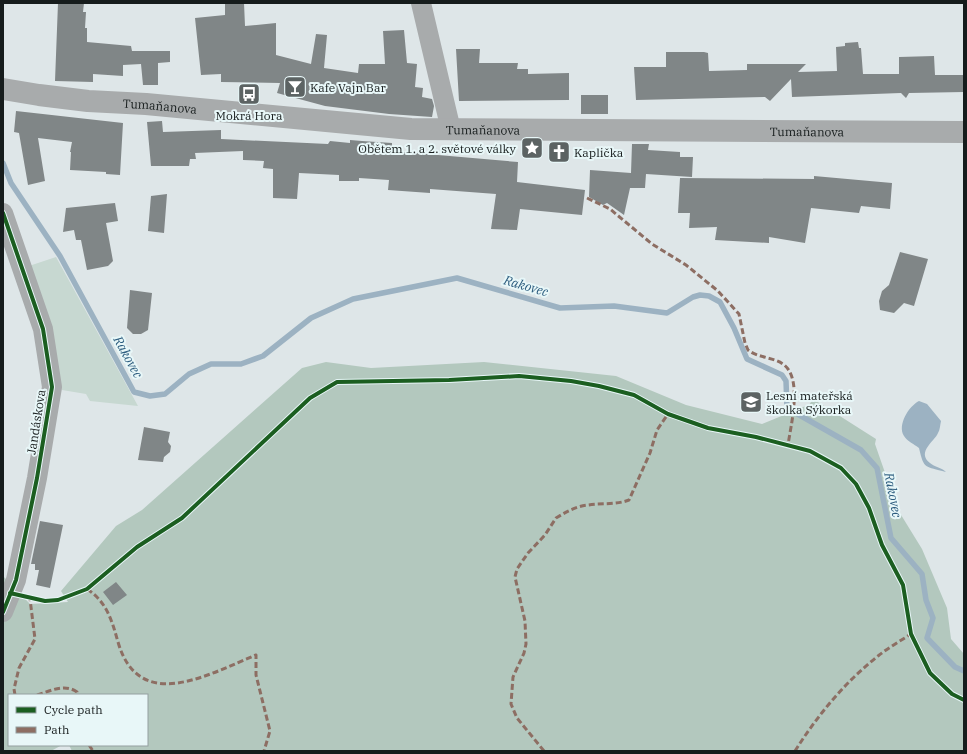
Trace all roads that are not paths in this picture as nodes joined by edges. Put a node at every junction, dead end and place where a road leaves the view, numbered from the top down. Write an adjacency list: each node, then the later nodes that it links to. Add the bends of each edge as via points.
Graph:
1 (421, 3): 3 (street)
2 (3, 89): 3 (street, Tumaňanova, via 88,101 146,104 411,129)
3 (451, 130): 4 (street, Tumaňanova)
4 (964, 132)
5 (3, 213): 6 (street, Jandáskova, via 43,329 52,387 16,580)
6 (3, 612)

